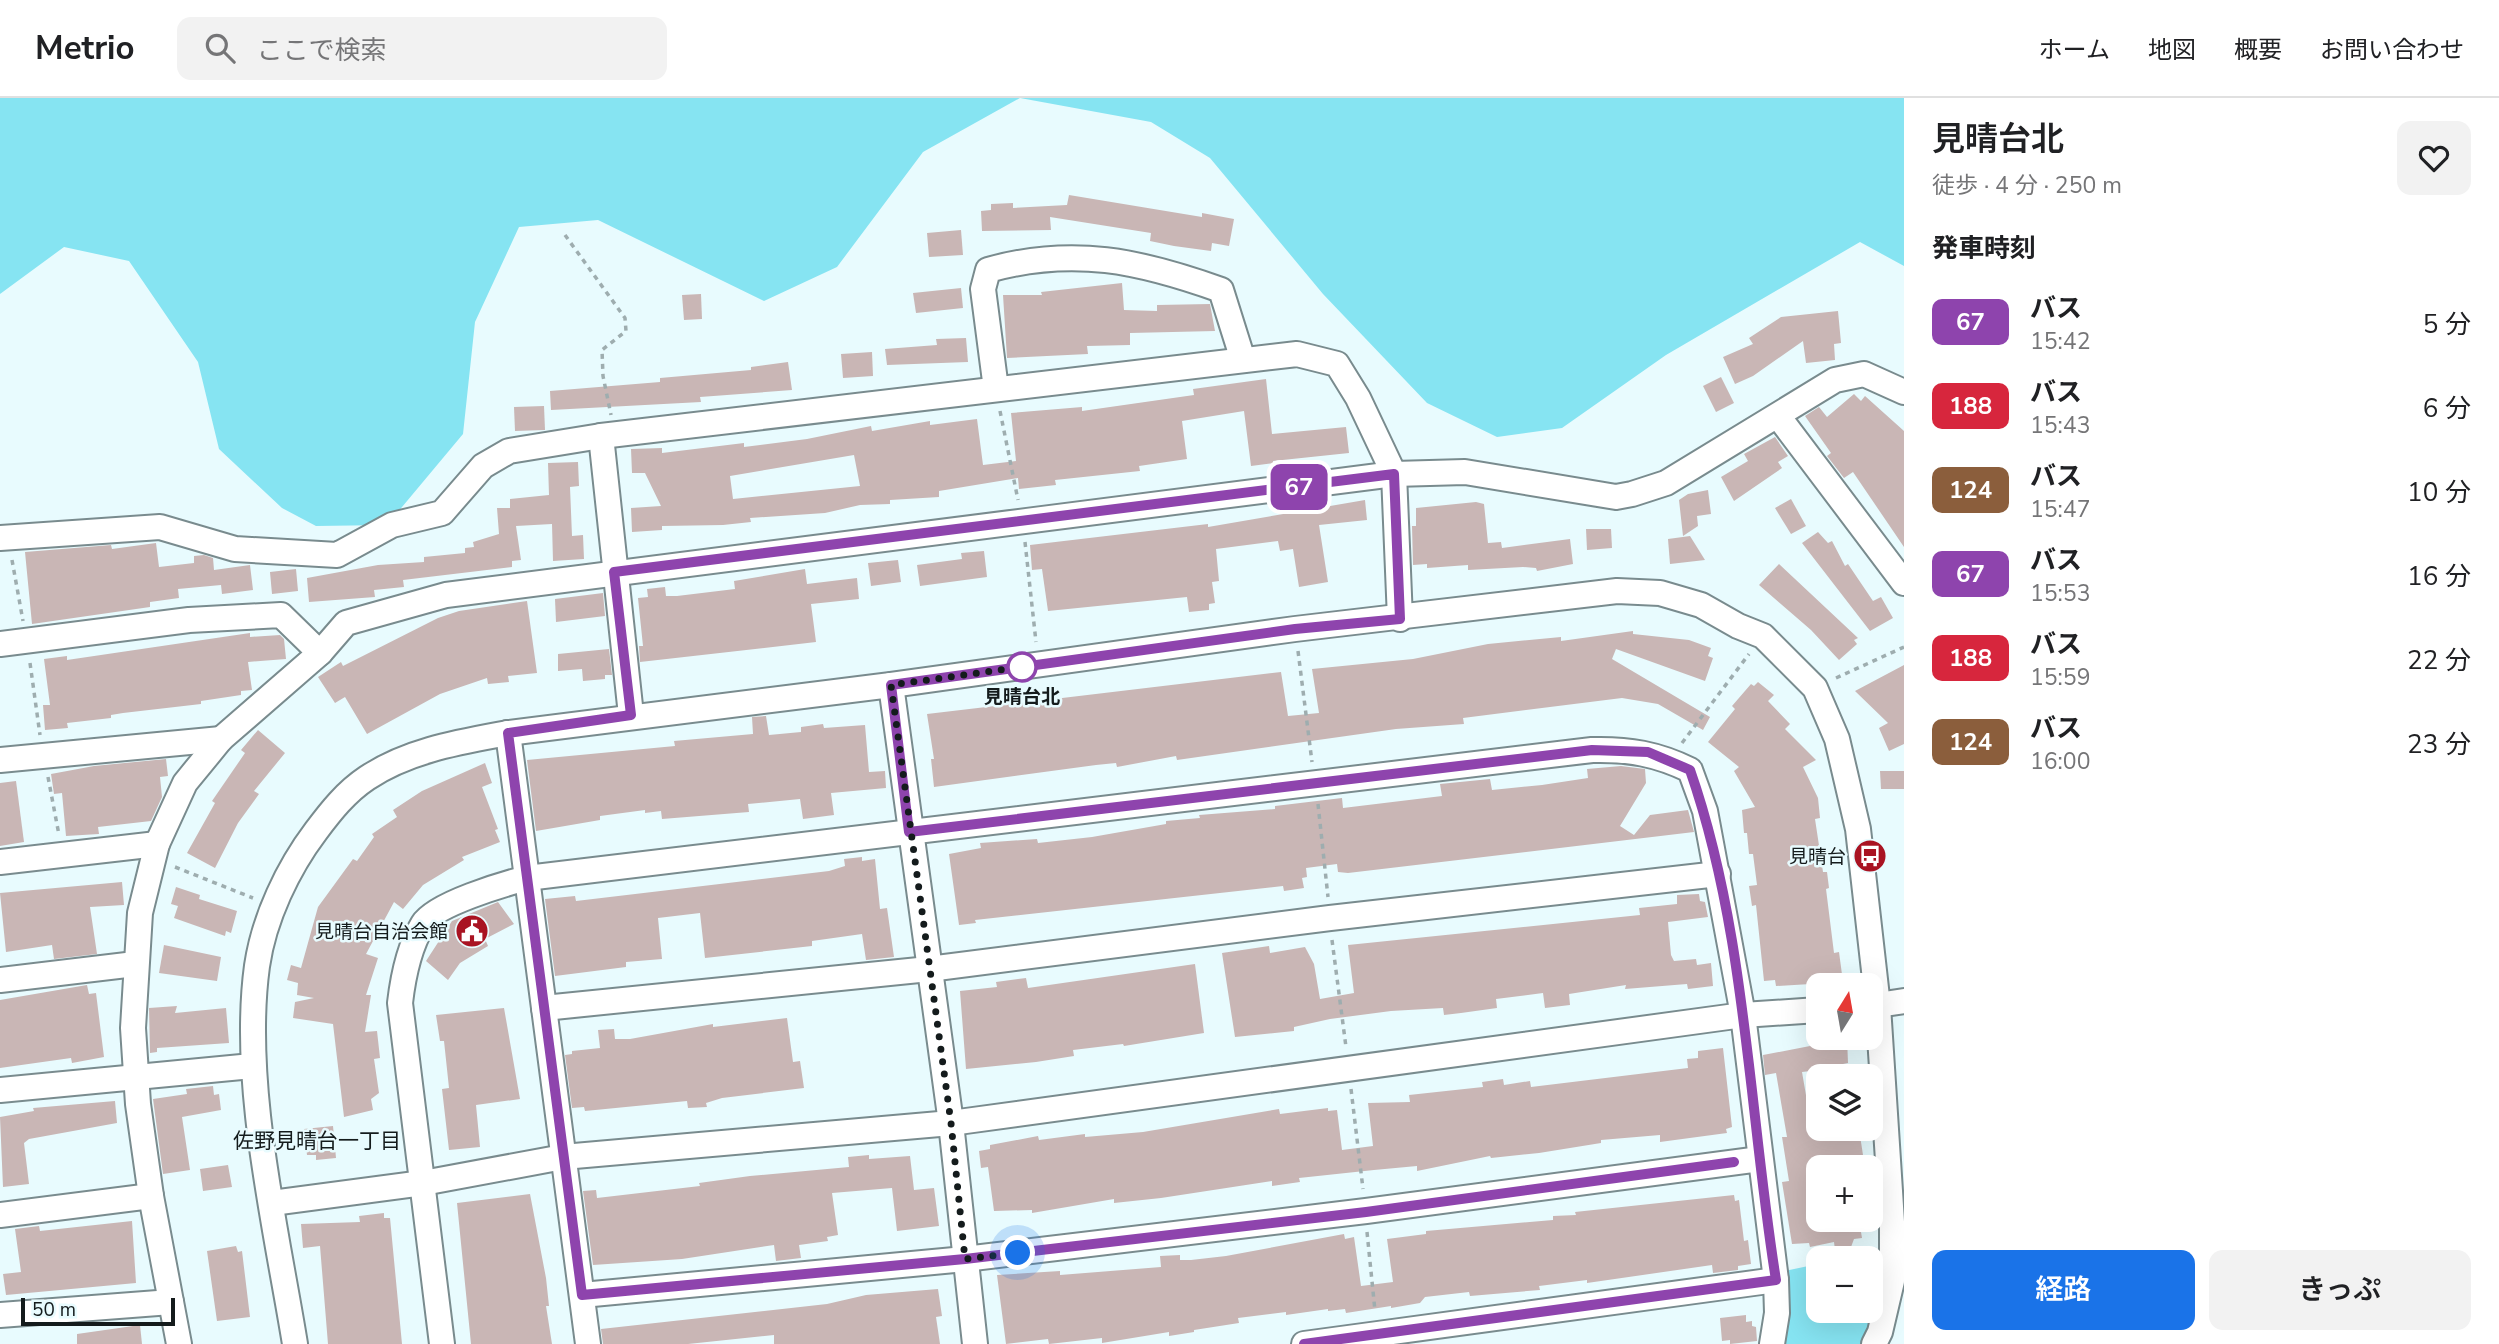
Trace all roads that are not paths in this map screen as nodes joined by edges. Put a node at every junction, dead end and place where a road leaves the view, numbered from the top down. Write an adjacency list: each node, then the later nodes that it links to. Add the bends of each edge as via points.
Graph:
1 (1243, 360): 2 (street); 2 (street, via 1221,290 1102,257 1011,264 988,270 983,289); 6 (street, via 1297,354 1337,364)
2 (996, 389): 5 (street)
3 (1904, 392): 4 (street, via 1864,374 1835,380)
4 (1778, 416): 6 (street, via 1666,483 1616,497 1465,472); 9 (street)
5 (608, 435): 7 (street, via 509,452 483,466 442,513 393,525 337,555 234,549 160,527); 8 (street)
6 (1394, 474): 8 (street); 10 (street)
7 (4, 537)
8 (614, 572): 12 (street, via 446,595 346,622); 14 (street)
9 (1904, 583)
10 (1400, 619): 13 (street, via 1295,629); 25 (street, via 1617,591 1660,593 1702,605 1763,636 1815,688 1838,739 1858,829)
11 (0, 644): 12 (street, via 189,620 281,615)
12 (320, 653): 16 (street)
13 (891, 685): 14 (street); 18 (street)
14 (631, 715): 15 (street)
15 (508, 733): 22 (street); 33 (street, via 446,744 367,778 339,802 299,853 274,906 257,965)
16 (221, 739): 17 (street); 19 (street, via 185,783)
17 (0, 760)
18 (909, 832): 21 (street, via 1592,750 1629,750 1690,770 1705,811); 22 (street); 24 (street)
19 (156, 851): 20 (street); 23 (street, via 140,913)
20 (0, 862)
21 (1718, 874): 24 (street); 31 (street)
22 (527, 878): 29 (street); 39 (street, via 477,891 424,922 403,974 400,1003)
23 (135, 964): 26 (street); 34 (street)
24 (929, 969): 29 (street); 36 (street)
25 (1871, 973)
26 (0, 980)
27 (1904, 1001): 28 (street)
28 (1883, 1004)
29 (544, 1008): 37 (street)
30 (1806, 1011): 31 (street)
31 (1743, 1015): 36 (street); 38 (street)
32 (1878, 1050): 55 (street, via 1892,1222 1892,1281)
33 (252, 1066): 34 (street); 41 (street)
34 (136, 1076): 35 (street); 40 (street)
35 (0, 1090)
36 (951, 1123): 37 (street); 43 (street)
37 (563, 1157): 39 (street); 45 (street)
38 (1760, 1159): 43 (street); 44 (street)
39 (423, 1183): 41 (street); 50 (street)
40 (152, 1196): 42 (street); 46 (street)
41 (272, 1203): 49 (street)
42 (0, 1214)
43 (965, 1259): 45 (street); 52 (street)
44 (1776, 1280): 53 (street); 54 (street)
45 (582, 1295): 51 (street)
46 (171, 1302): 47 (street); 48 (street)
47 (0, 1315)
48 (179, 1344)
49 (295, 1344)
50 (442, 1344)
51 (588, 1344)
52 (975, 1344)
53 (1304, 1344)
54 (1772, 1344)
55 (1874, 1344)

